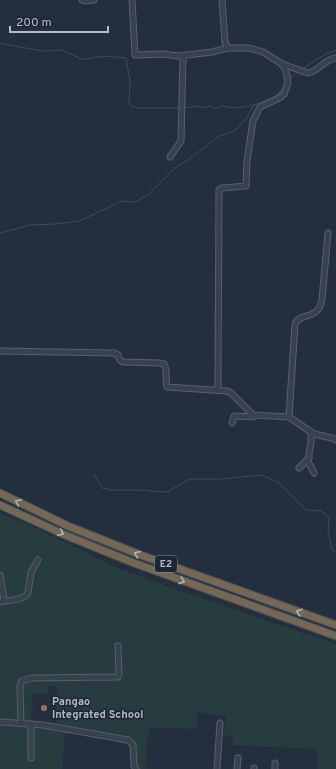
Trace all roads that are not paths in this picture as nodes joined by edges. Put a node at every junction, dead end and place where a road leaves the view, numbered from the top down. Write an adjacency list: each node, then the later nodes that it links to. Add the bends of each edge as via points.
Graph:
1 (82, 0): 2 (street)
2 (94, 0)
3 (132, 0): 6 (street, via 135,55)
4 (222, 0): 5 (street, via 225,42)
5 (228, 48): 6 (street); 8 (street, via 261,51)
6 (183, 56): 9 (street, via 181,141)
7 (336, 58): 8 (street, via 326,60 312,73)
8 (282, 64): 12 (street, via 288,80 284,94 262,105 254,118 246,186 219,190)
9 (170, 157)
10 (328, 233): 14 (street, via 319,309 299,319 295,324)
11 (0, 351): 12 (street, via 114,353 123,362 164,364 167,387)
12 (218, 390): 13 (street, via 231,393)
13 (253, 415): 14 (street); 15 (street, via 234,416)
14 (289, 417): 16 (street)
15 (232, 423)
16 (311, 432): 17 (street); 18 (street)
17 (336, 440)
18 (309, 458): 19 (street); 20 (street)
19 (299, 468)
20 (314, 473)
21 (0, 493): 26 (highway, E2, one-way to 21, via 138,554 68,526)
22 (0, 505): 27 (highway, E2, one-way to 27, via 134,563)
23 (38, 560): 25 (street, via 32,569 26,596)
24 (0, 575): 25 (street)
25 (2, 601)
26 (336, 625)
27 (336, 636)
28 (118, 646): 31 (street, via 118,677 32,678 22,681)
29 (0, 722): 31 (street)
30 (220, 722): 36 (street)
31 (21, 723): 32 (street)
32 (31, 724): 33 (street); 35 (street, via 128,740 133,745)
33 (31, 758)
34 (238, 758): 37 (street)
35 (136, 769)
36 (217, 769)
37 (237, 769)

